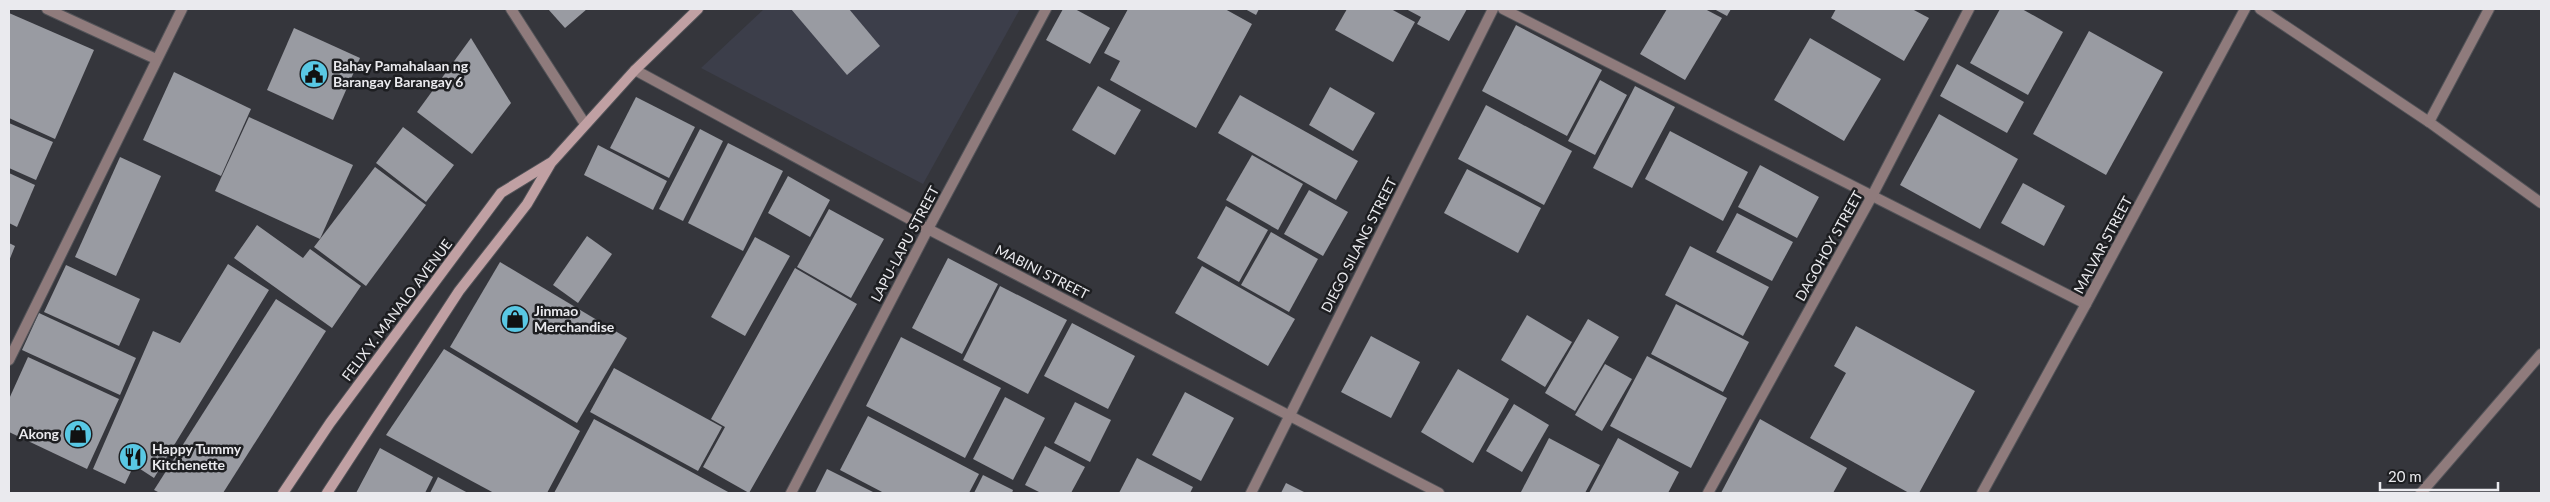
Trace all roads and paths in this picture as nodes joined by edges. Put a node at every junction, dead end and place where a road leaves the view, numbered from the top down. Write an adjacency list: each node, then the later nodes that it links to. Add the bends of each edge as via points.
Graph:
1 (48, 9): 12 (street)
2 (182, 9): 12 (street)
3 (511, 9): 15 (street)
4 (698, 9): 13 (main road, FELIX Y. MANALO AVENUE)
5 (1046, 9): 19 (street, LAPU-LAPU STREET)
6 (1493, 9): 23 (street, DIEGO SILANG STREET)
7 (1503, 9): 17 (street)
8 (1969, 9): 17 (street, DAGOHOY STREET)
9 (2245, 9): 20 (street, MALVAR STREET)
10 (2260, 9): 14 (street)
11 (2489, 9): 14 (street)
12 (156, 59): 22 (street)
13 (635, 70): 15 (main road, FELIX Y. MANALO AVENUE); 19 (street, MABINI STREET)
14 (2429, 122): 18 (street)
15 (585, 124): 16 (main road, FELIX Y. MANALO AVENUE)
16 (551, 163): 24 (main road, FELIX Y. MANALO AVENUE, via 501,193 330,423); 25 (main road, FELIX Y. MANALO AVENUE, via 527,204 459,291)
17 (1872, 196): 20 (street); 29 (street, DAGOHOY STREET)
18 (2541, 203)
19 (928, 229): 23 (street, MABINI STREET); 26 (street, LAPU-LAPU STREET)
20 (2086, 304): 30 (street, MALVAR STREET)
21 (2541, 354): 31 (street)
22 (9, 360)
23 (1290, 415): 27 (street, DIEGO SILANG STREET); 28 (street, MABINI STREET)
24 (283, 493)
25 (327, 493)
26 (791, 493)
27 (1251, 493)
28 (1439, 493)
29 (1708, 493)
30 (1982, 493)
31 (2421, 493)

